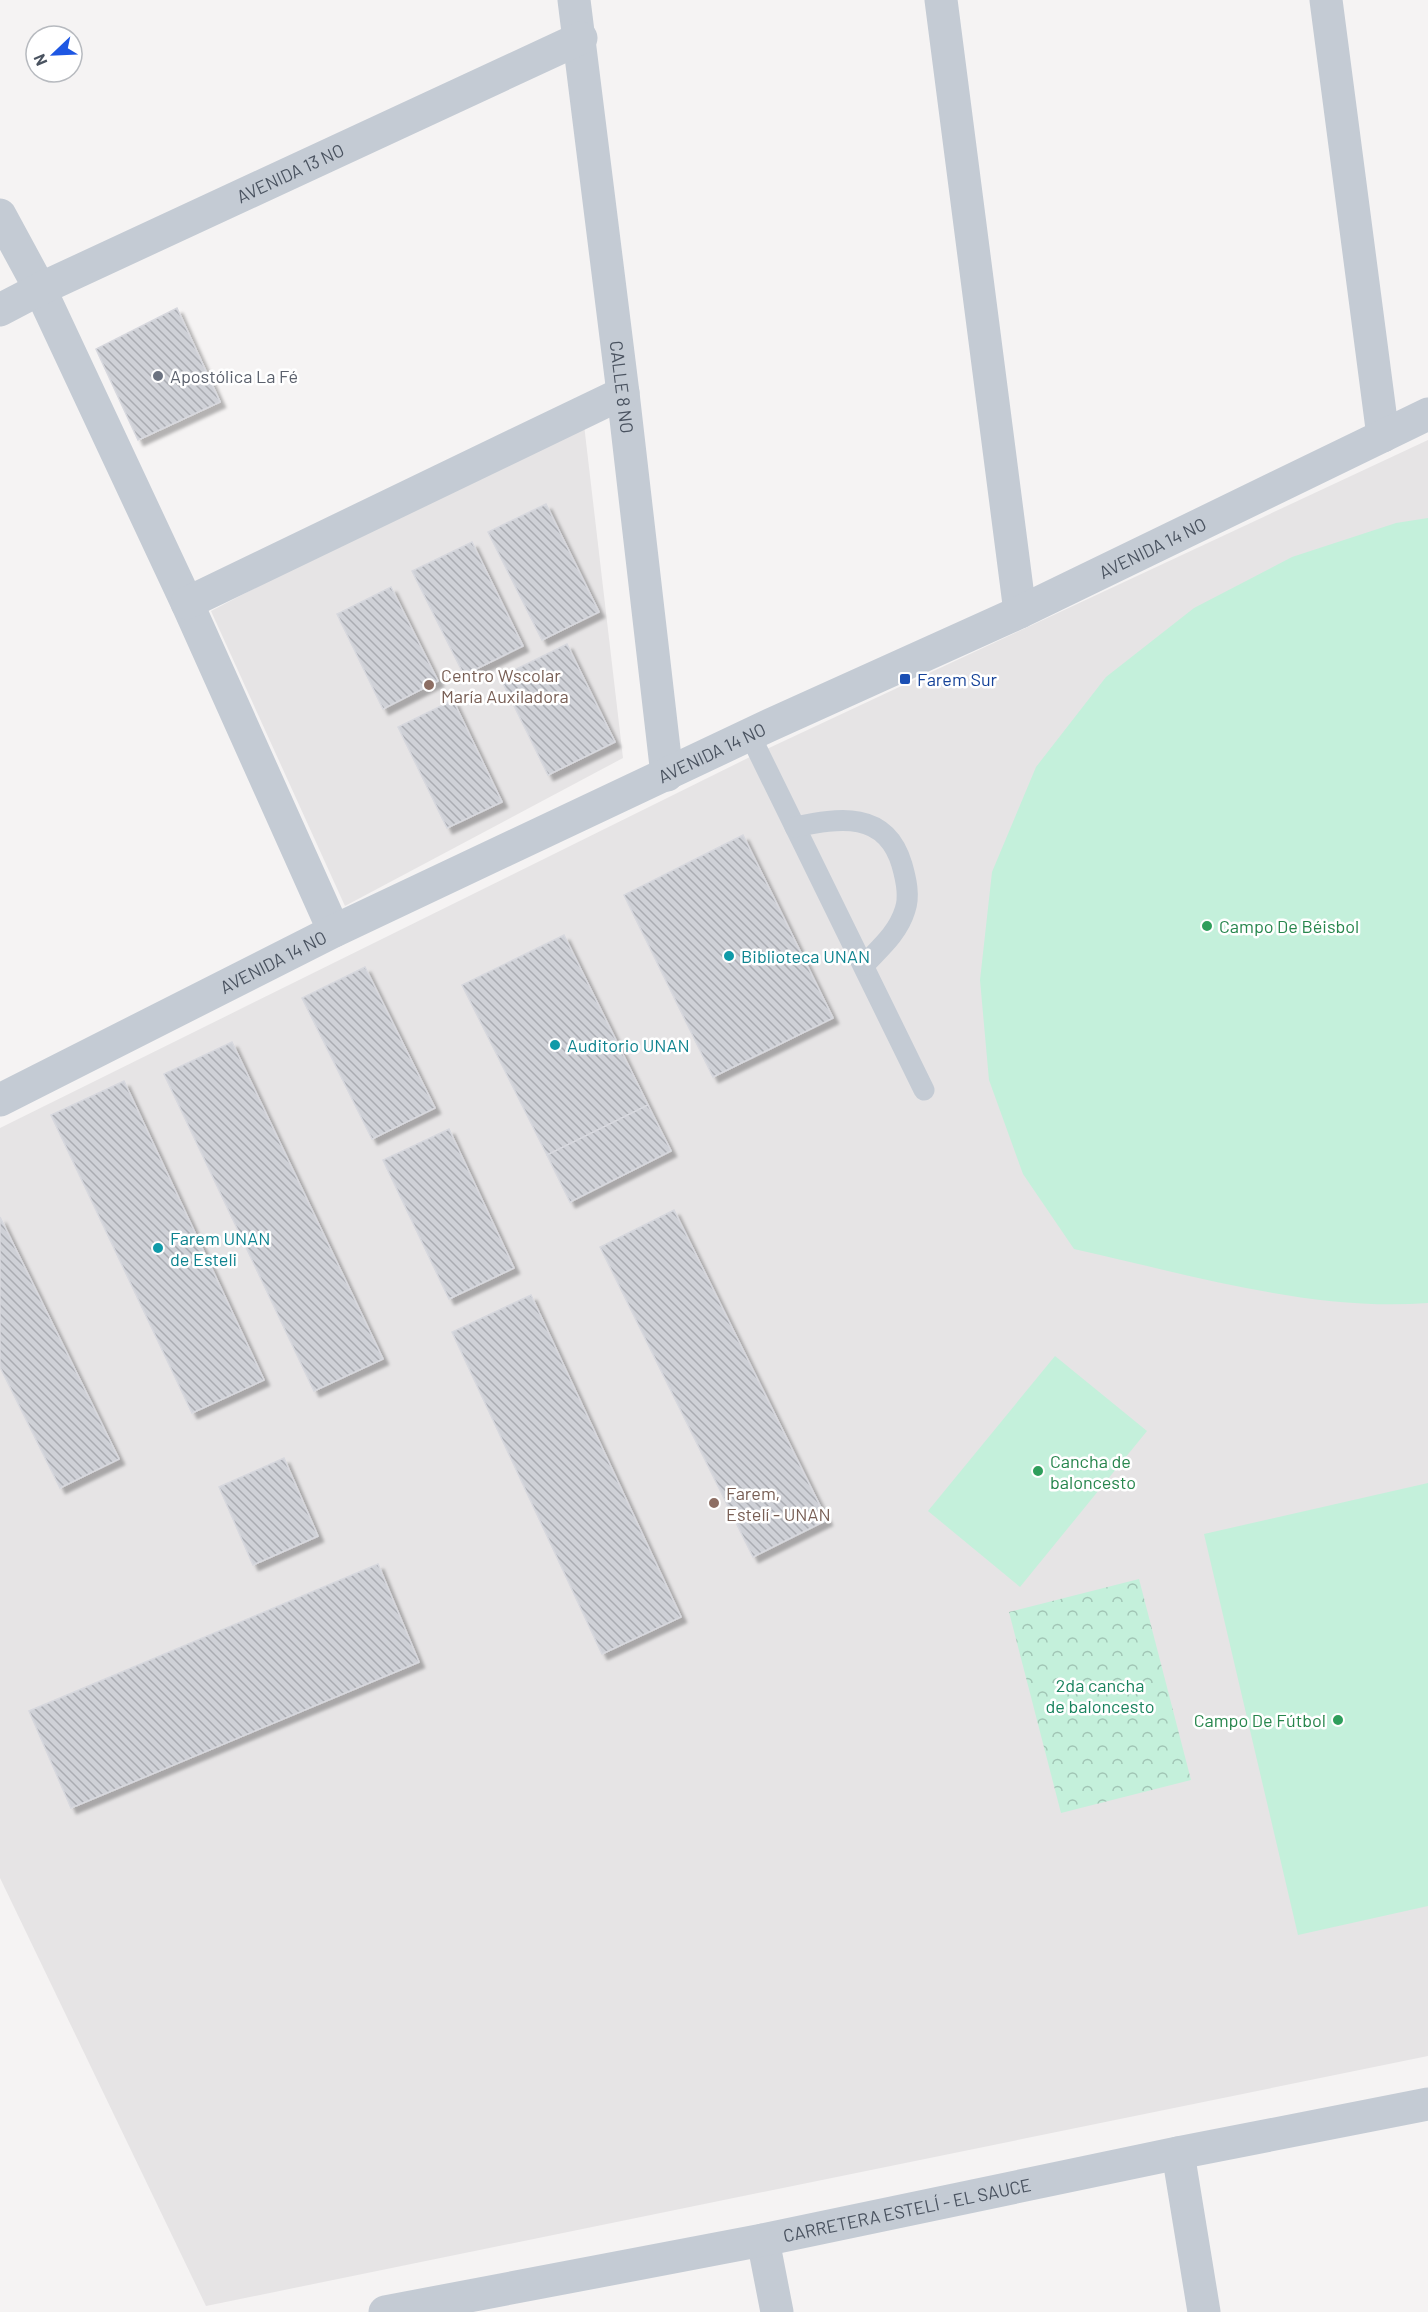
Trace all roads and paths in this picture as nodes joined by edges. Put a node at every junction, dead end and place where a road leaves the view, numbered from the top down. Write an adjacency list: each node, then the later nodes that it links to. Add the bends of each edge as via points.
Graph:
1 (574, 0): 4 (street, CALLE 8 NO)
2 (941, 0): 12 (street)
3 (1326, 0): 10 (street)
4 (580, 38): 6 (street, AVENIDA 13 NO); 8 (street, CALLE 8 NO)
5 (0, 215): 6 (street)
6 (40, 289): 7 (street, AVENIDA 13 NO); 11 (street)
7 (0, 310)
8 (623, 393): 11 (street); 14 (street, CALLE 8 NO)
9 (1428, 414): 10 (street, AVENIDA 14 NO)
10 (1383, 436): 12 (street, AVENIDA 14 NO)
11 (187, 603): 16 (street)
12 (1020, 612): 13 (street, AVENIDA 14 NO)
13 (750, 735): 14 (street, AVENIDA 14 NO); 15 (lane)
14 (667, 775): 16 (street, AVENIDA 14 NO)
15 (795, 827): 17 (lane); 17 (lane, via 832,819 858,820 880,830 898,852 907,882 906,909 894,933)
16 (334, 931): 19 (street, AVENIDA 14 NO)
17 (864, 965): 18 (lane)
18 (924, 1090)
19 (0, 1100)
20 (1428, 2104): 21 (street, CARRETERA ESTELÍ - EL SAUCE)
21 (1178, 2153): 22 (street, CARRETERA ESTELÍ - EL SAUCE); 25 (street)
22 (763, 2240): 23 (street, CARRETERA ESTELÍ - EL SAUCE); 24 (street)
23 (396, 2311)
24 (777, 2312)
25 (1204, 2312)

